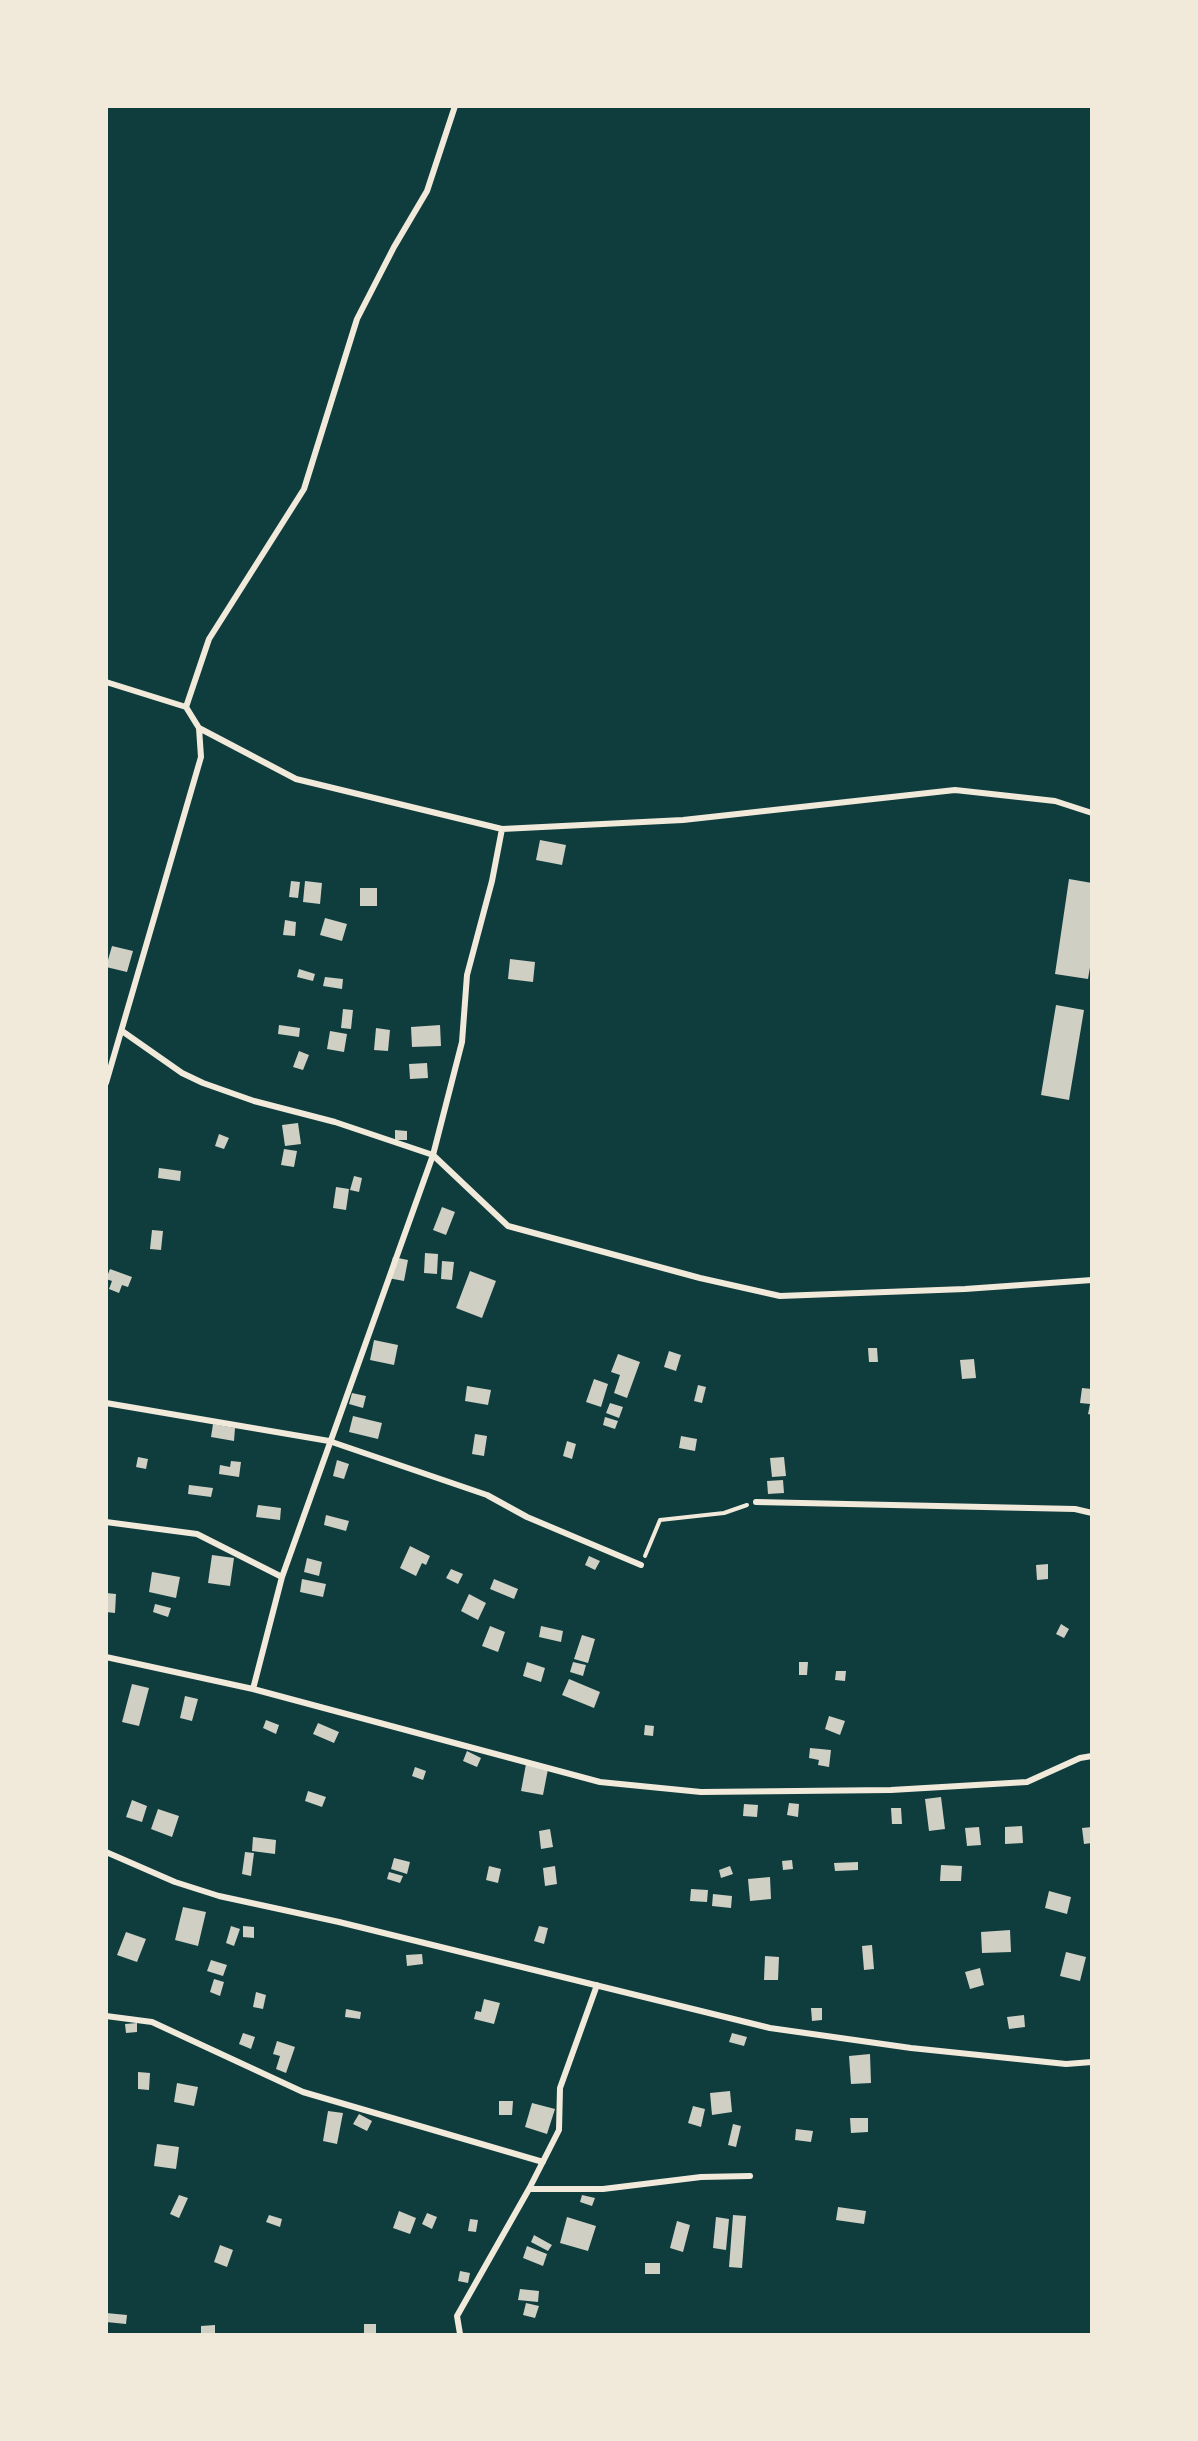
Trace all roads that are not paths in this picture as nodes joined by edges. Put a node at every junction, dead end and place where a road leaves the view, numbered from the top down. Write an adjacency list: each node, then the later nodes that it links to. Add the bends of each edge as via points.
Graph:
1 (455, 106): 3 (street, via 427,191 357,319 304,489 209,639)
2 (106, 682): 3 (street)
3 (186, 707): 4 (street)
4 (199, 728): 6 (street, via 296,779); 7 (street, via 201,757)
5 (1092, 813): 6 (street, via 1055,801 955,790 683,820)
6 (502, 829): 9 (street, via 467,975 462,1042)
7 (122, 1031): 8 (street); 9 (street, via 203,1083)
8 (106, 1083)
9 (433, 1155): 10 (street, via 508,1226 780,1296); 12 (street)
10 (1092, 1280)
11 (106, 1403): 12 (street)
12 (329, 1441): 16 (street, via 487,1495 527,1517); 17 (street)
13 (756, 1502): 14 (street, via 1075,1509)
14 (1092, 1513)
15 (106, 1522): 17 (street, via 197,1534)
16 (641, 1565)
17 (282, 1577): 19 (street)
18 (106, 1657): 19 (street)
19 (253, 1689): 20 (street, via 600,1782 701,1792 891,1790 1027,1782)
20 (1092, 1756)
21 (106, 1852): 22 (street, via 219,1896)
22 (597, 1985): 24 (street, via 770,2028 910,2048 1066,2064); 25 (street, via 560,2088 559,2130)
23 (106, 2016): 25 (street, via 152,2022 303,2092)
24 (1092, 2062)
25 (543, 2162): 27 (street)
26 (750, 2176): 27 (street, via 701,2177 603,2189)
27 (529, 2189): 28 (street, via 457,2316)
28 (460, 2334)

